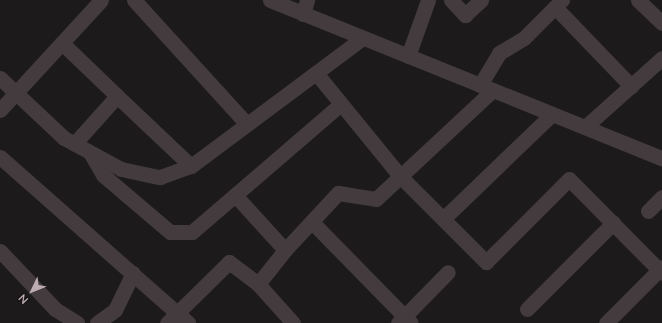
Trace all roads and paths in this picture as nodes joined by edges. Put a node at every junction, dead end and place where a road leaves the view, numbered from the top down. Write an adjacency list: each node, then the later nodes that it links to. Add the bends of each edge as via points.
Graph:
1 (101, 0): 12 (street)
2 (134, 0): 24 (street)
3 (270, 0): 9 (street)
4 (451, 0): 5 (street, via 465,15)
5 (481, 0)
6 (638, 0): 10 (street)
7 (426, 1): 13 (street)
8 (558, 4): 17 (street); 18 (street, via 524,38 499,53)
9 (305, 7): 11 (street)
10 (662, 22)
11 (363, 38): 13 (street); 15 (street)
12 (62, 42): 19 (street); 20 (street)
13 (408, 56): 18 (street)
14 (662, 58): 17 (street)
15 (316, 73): 21 (street); 24 (street)
16 (0, 78): 19 (street)
17 (631, 86): 25 (street)
18 (486, 88): 23 (street); 31 (street)
19 (16, 92): 22 (street); 26 (street)
20 (117, 96): 26 (street); 30 (street)
21 (341, 104): 31 (street); 32 (street)
22 (0, 110)
23 (552, 114): 25 (street); 35 (street)
24 (247, 124): 30 (street)
25 (585, 127): 28 (street)
26 (74, 144): 27 (street)
27 (91, 154): 30 (street, via 121,169 160,177); 32 (street, via 103,175 170,232 192,232)
28 (661, 156)
29 (0, 157): 42 (street)
30 (191, 166)
31 (400, 176): 35 (street); 36 (street, via 376,199 338,194)
32 (235, 196): 38 (street)
33 (662, 197): 34 (street)
34 (648, 211)
35 (443, 219): 37 (street, via 486,262 569,179)
36 (312, 222): 38 (street); 46 (street)
37 (613, 223): 40 (street); 44 (street)
38 (285, 250): 43 (street)
39 (0, 251): 47 (street, via 56,309)
40 (661, 270): 50 (street)
41 (448, 272): 46 (street)
42 (133, 273): 45 (street); 48 (street, via 115,310)
43 (258, 284): 45 (street, via 229,262); 49 (street)
44 (527, 309)
45 (177, 320)
46 (404, 321)
47 (78, 323)
48 (97, 323)
49 (293, 323)
50 (606, 323)

